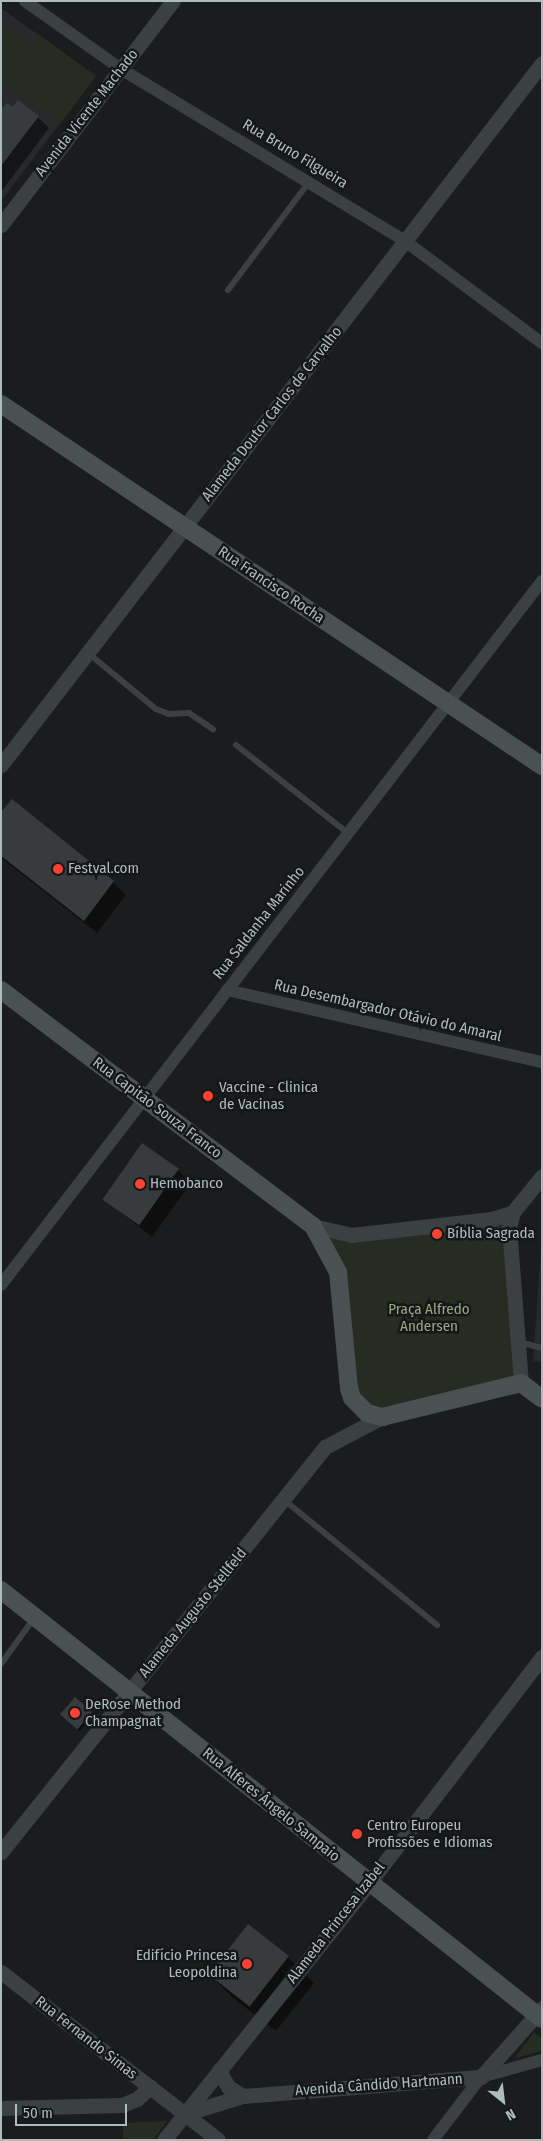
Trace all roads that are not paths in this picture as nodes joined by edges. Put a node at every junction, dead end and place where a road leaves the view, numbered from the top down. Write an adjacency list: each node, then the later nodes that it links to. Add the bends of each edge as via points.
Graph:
1 (25, 1): 4 (street, Rua Bruno Filgueira)
2 (173, 1): 4 (street, Avenida Vicente Machado)
3 (542, 63): 7 (street, Alameda Doutor Carlos de Carvalho)
4 (121, 69): 5 (street, Rua Bruno Filgueira); 6 (street, Avenida Vicente Machado)
5 (309, 181): 7 (street, Rua Bruno Filgueira); 8 (lane)
6 (1, 225)
7 (405, 241): 9 (street, Rua Bruno Filgueira); 11 (street, Alameda Doutor Carlos de Carvalho)
8 (228, 290)
9 (542, 343)
10 (1, 404): 11 (main road, Rua Francisco Rocha)
11 (185, 527): 13 (street, Alameda Doutor Carlos de Carvalho); 14 (main road, Rua Francisco Rocha)
12 (542, 581): 14 (street, Rua Saldanha Marinho)
13 (88, 652): 15 (lane, via 156,708 170,714 189,713); 17 (street, Alameda Doutor Carlos de Carvalho)
14 (448, 704): 18 (main road, Rua Francisco Rocha); 19 (street, Rua Saldanha Marinho)
15 (213, 729)
16 (236, 745): 19 (lane)
17 (1, 765)
18 (542, 766)
19 (348, 833): 21 (street, Rua Saldanha Marinho)
20 (1, 990): 23 (main road, Rua Capitão Souza Franco)
21 (228, 990): 22 (street, Rua Desembargador Otávio do Amaral); 23 (street, Rua Saldanha Marinho)
22 (542, 1062)
23 (144, 1098): 26 (main road, Rua Capitão Souza Franco); 27 (street, Rua Saldanha Marinho)
24 (542, 1176): 25 (street)
25 (513, 1212): 26 (street, via 492,1219 351,1235); 28 (street, via 508,1240)
26 (313, 1226): 32 (main road, via 334,1259 342,1284 348,1388 359,1406)
27 (1, 1285)
28 (518, 1342): 29 (lane); 30 (street)
29 (542, 1348)
30 (521, 1383): 31 (main road); 32 (main road)
31 (542, 1399)
32 (382, 1417): 33 (street, Alameda Augusto Stellfeld, via 326,1447)
33 (283, 1499): 36 (lane); 39 (street, Alameda Augusto Stellfeld)
34 (1, 1590): 35 (main road, Rua Alferes Ângelo Sampaio)
35 (35, 1617): 38 (lane); 39 (main road, Rua Alferes Ângelo Sampaio)
36 (437, 1625)
37 (542, 1657): 41 (street, Alameda Princesa Izabel)
38 (1, 1664)
39 (129, 1692): 40 (street, Alameda Augusto Stellfeld); 41 (main road, Rua Alferes Ângelo Sampaio)
40 (1, 1852)
41 (369, 1883): 43 (main road, Rua Alferes Ângelo Sampaio); 45 (street, Alameda Princesa Izabel)
42 (1, 1972): 47 (street, Rua Fernando Simas)
43 (540, 2014): 46 (street)
44 (542, 2060): 46 (street, Avenida Cândido Hartmann)
45 (219, 2070): 48 (street, via 228,2087); 50 (street, Alameda Princesa Izabel)
46 (481, 2077): 48 (street, Avenida Cândido Hartmann); 53 (street)
47 (150, 2087): 49 (street, via 140,2098 122,2105); 50 (street, Rua Fernando Simas)
48 (244, 2096): 50 (street, Avenida Cândido Hartmann)
49 (1, 2108)
50 (184, 2114): 51 (street, Alameda Princesa Izabel); 52 (street, Rua Fernando Simas)
51 (164, 2140)
52 (218, 2140)
53 (433, 2140)

